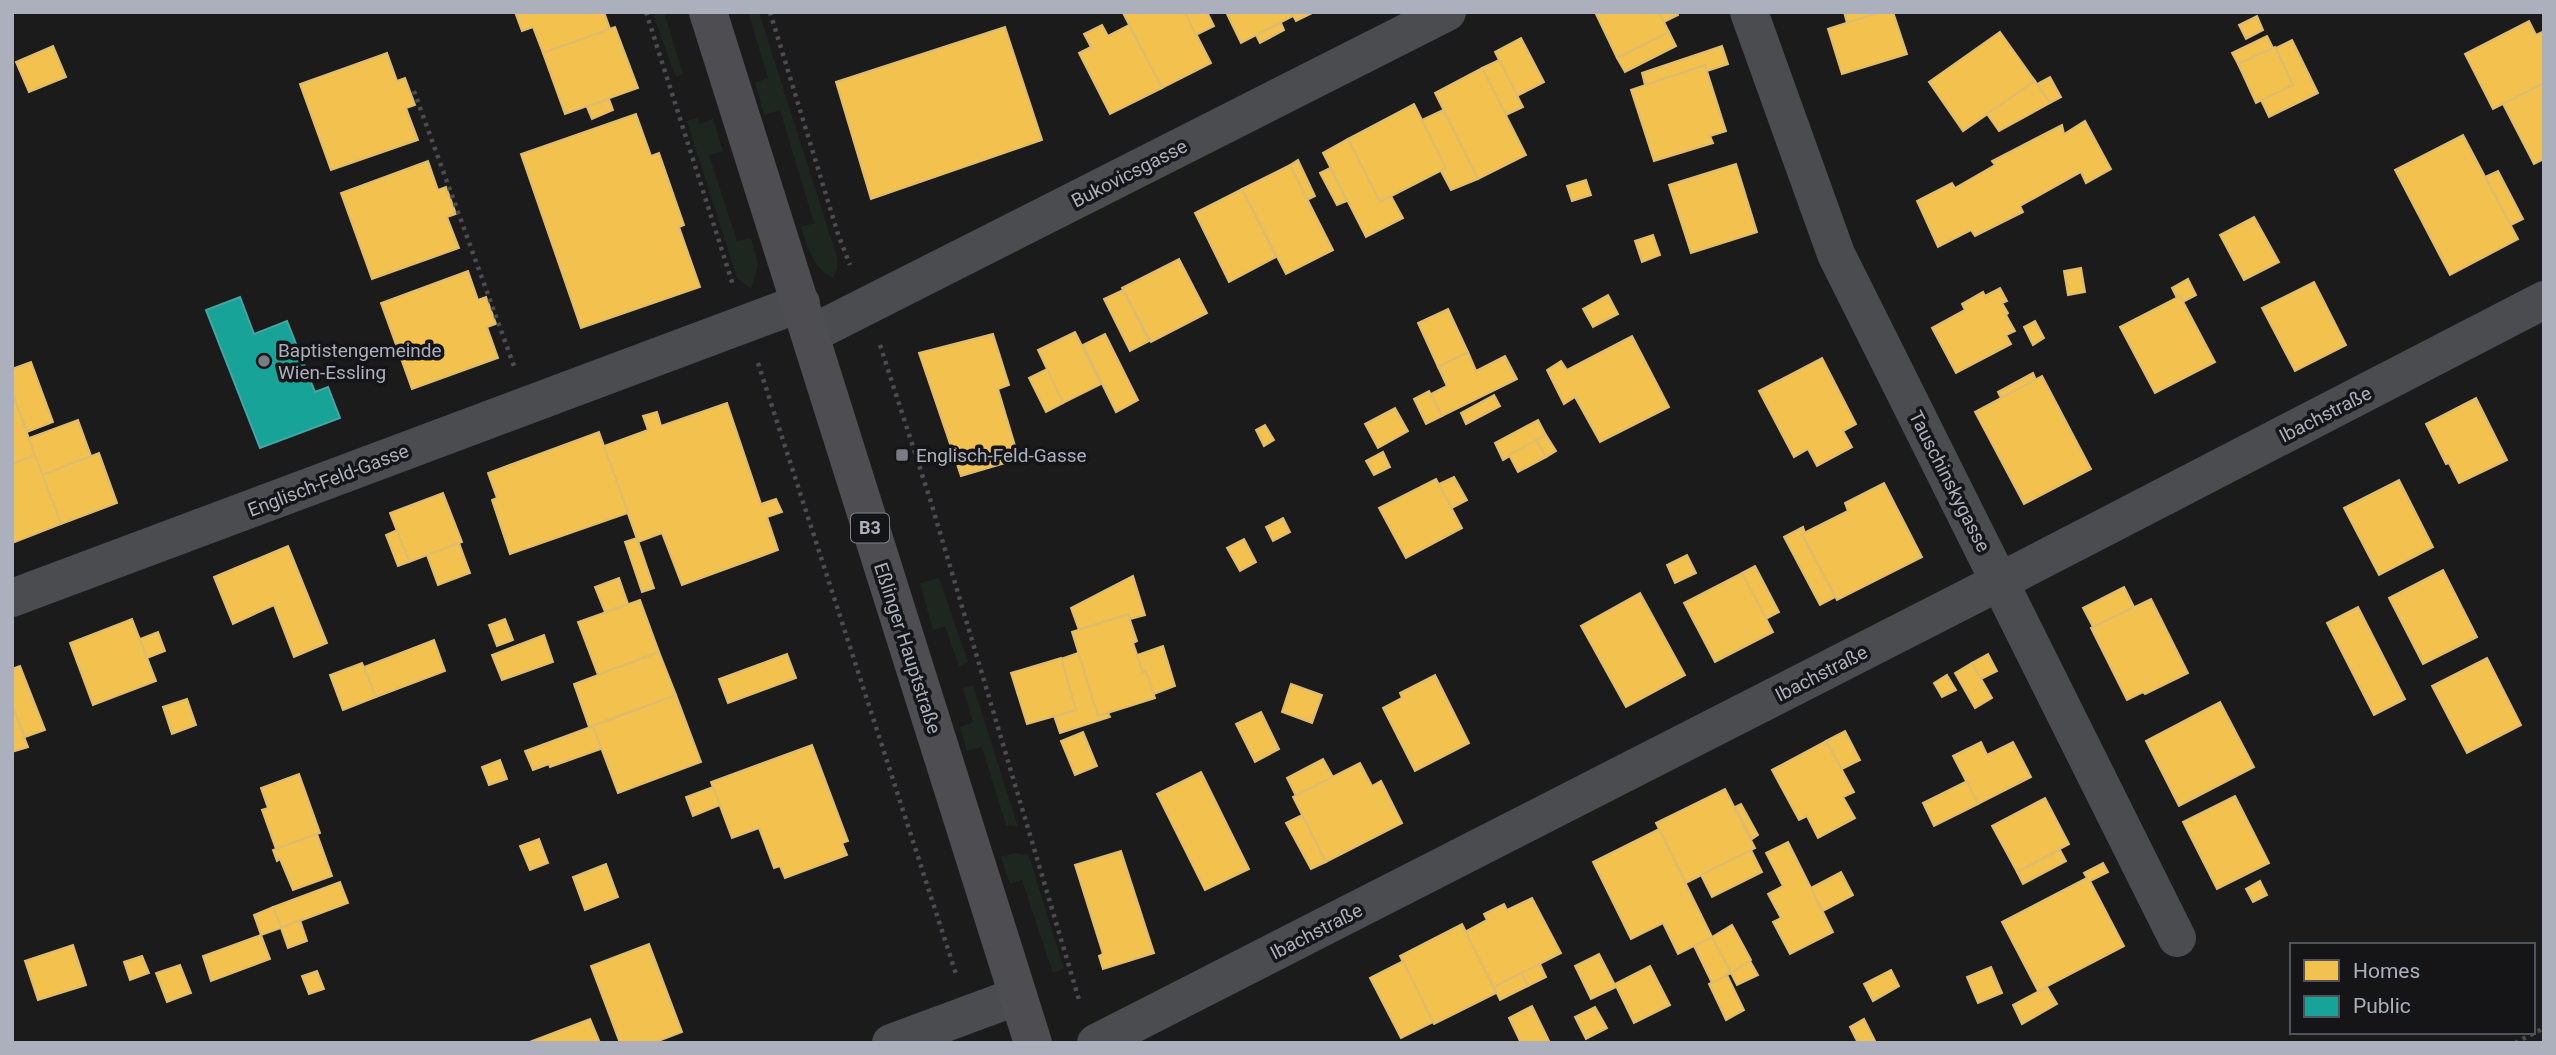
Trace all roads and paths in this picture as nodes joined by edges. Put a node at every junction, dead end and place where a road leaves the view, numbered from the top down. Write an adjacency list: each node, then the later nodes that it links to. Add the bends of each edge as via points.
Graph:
1 (646, 12): 8 (path)
2 (708, 12): 10 (main road, Eßlinger Hauptstraße / B3)
3 (770, 12): 7 (path)
4 (1447, 12): 10 (street, Bukovicsgasse)
5 (1749, 12): 14 (street, Tauschinskygasse, via 1836,254)
6 (414, 91): 13 (path)
7 (852, 271)
8 (735, 289)
9 (2544, 300): 14 (street, Ibachstraße)
10 (806, 318): 13 (street, Englisch-Feld-Gasse); 18 (main road, Eßlinger Hauptstraße / B3)
11 (879, 342): 19 (path)
12 (755, 353): 17 (path)
13 (528, 405): 15 (street, Englisch-Feld-Gasse)
14 (2001, 581): 16 (street, Tauschinskygasse); 23 (street, Ibachstraße)
15 (12, 598)
16 (2177, 938)
17 (958, 980)
18 (1018, 996): 21 (street); 22 (main road, Eßlinger Hauptstraße / B3)
19 (1082, 1007)
20 (2532, 1034): 24 (path)
21 (891, 1043)
22 (1033, 1043)
23 (1096, 1043)
24 (2515, 1043)

